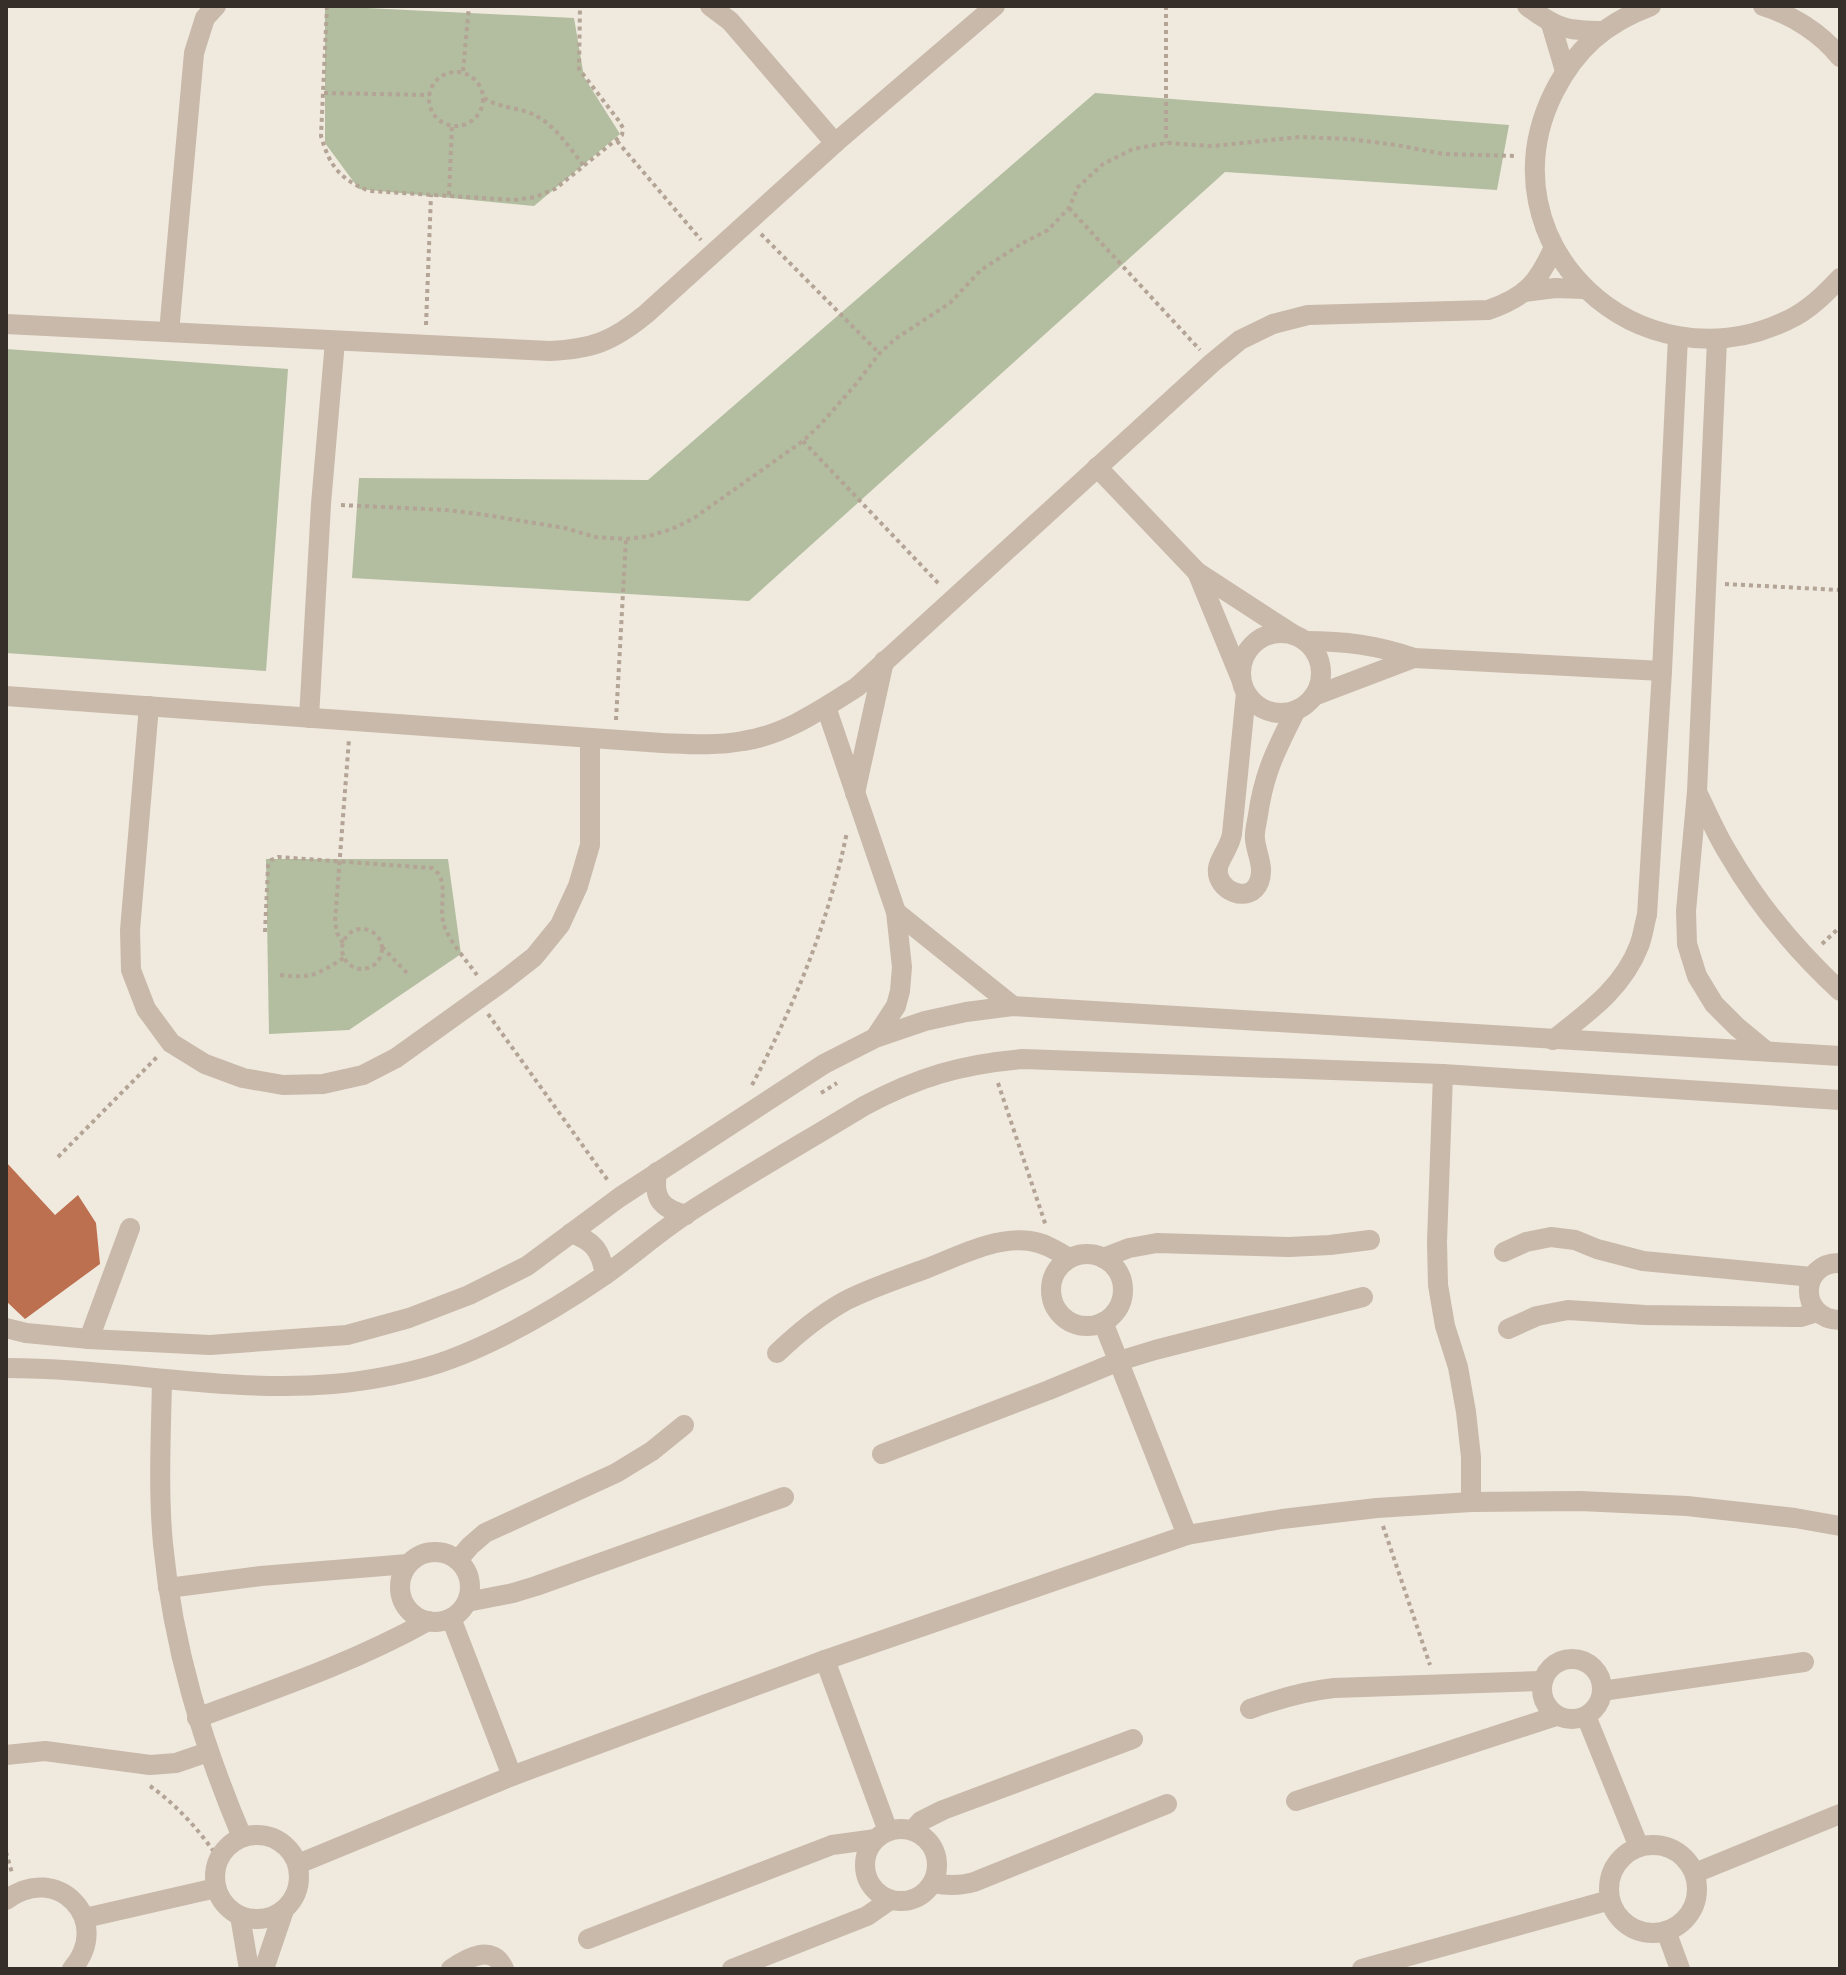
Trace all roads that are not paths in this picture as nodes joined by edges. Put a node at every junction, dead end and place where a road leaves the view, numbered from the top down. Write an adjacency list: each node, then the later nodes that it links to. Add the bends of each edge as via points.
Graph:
1 (216, 6): 18 (street, via 205,18 194,53)
2 (710, 6): 11 (street, via 730,21)
3 (995, 6): 11 (street)
4 (1527, 6): 7 (street)
5 (1651, 6): 8 (street)
6 (1763, 6): 9 (street, via 1808,28)
7 (1551, 24): 8 (street); 10 (street)
8 (1603, 31): 10 (street)
9 (1838, 53)
10 (1565, 71): 12 (street, via 1544,112 1535,156 1542,218)
11 (835, 143): 21 (street, via 625,331 602,343 550,351)
12 (1554, 247): 14 (street); 15 (street, via 1543,271)
13 (1840, 278): 16 (street)
14 (1585, 289): 15 (street); 19 (street, via 1644,328)
15 (1524, 292): 22 (street, via 1488,310 1308,315 1273,324 1240,340)
16 (1831, 301): 20 (street, via 1767,329)
17 (6, 324): 18 (street)
18 (169, 332): 21 (street)
19 (1678, 337): 20 (street); 27 (street)
20 (1717, 340): 36 (street)
21 (335, 341): 34 (street)
22 (1097, 467): 23 (street); 26 (street)
23 (1197, 572): 24 (street); 28 (street)
24 (1299, 638): 25 (street, via 1360,643); 28 (street, via 1280,633 1255,643 1242,666); 30 (street, via 1320,661 1320,685)
25 (1414, 658): 27 (street); 30 (street)
26 (884, 661): 32 (street); 37 (street)
27 (1662, 671): 44 (street, via 1647,915 1639,945 1606,998)
28 (1244, 686): 33 (street, via 1255,704 1268,711); 38 (street)
29 (6, 696): 31 (street)
30 (1314, 696): 33 (street)
31 (149, 706): 34 (street); 35 (street, via 131,970 146,1009 171,1043 205,1064 283,1085 363,1075 396,1058 534,957 560,925 590,845)
32 (826, 707): 35 (street, via 746,741 703,745); 37 (street)
33 (1296, 710): 39 (street, via 1267,773)
34 (309, 718): 35 (street)
35 (590, 738)
36 (1697, 792): 41 (street, via 1727,852 1764,908 1806,960); 45 (street, via 1687,944 1697,976 1714,1004)
37 (855, 793): 40 (street)
38 (1232, 834): 39 (street); 39 (street, via 1218,868 1223,886 1235,893 1250,892 1260,879)
39 (1254, 839)
40 (896, 912): 42 (street); 43 (street, via 900,991)
41 (1840, 991)
42 (1013, 1006): 43 (street, via 925,1021); 44 (street)
43 (875, 1038): 49 (street, via 824,1064)
44 (1553, 1040): 45 (street)
45 (1766, 1051): 46 (street)
46 (1840, 1056)
47 (1443, 1074): 48 (street); 50 (street, via 991,1061 894,1090); 74 (street, via 1438,1285 1466,1412)
48 (1840, 1100)
49 (657, 1172): 50 (street, via 660,1201); 52 (street)
50 (686, 1215): 58 (street)
51 (130, 1228): 66 (street)
52 (571, 1233): 58 (street, via 596,1248); 66 (street, via 527,1266 469,1295 347,1335 210,1345)
53 (1370, 1240): 56 (street, via 1289,1247 1157,1243)
54 (1504, 1252): 59 (street, via 1551,1237 1643,1261)
55 (1061, 1253): 56 (street); 63 (street, via 1050,1293 1054,1307 1075,1324); 67 (street, via 1031,1241 984,1247 844,1302)
56 (1103, 1258): 63 (street, via 1123,1285 1119,1307)
57 (1840, 1263): 59 (street, via 1826,1265)
58 (605, 1275): 70 (street, via 503,1336 450,1360 392,1375 333,1384)
59 (1812, 1277): 61 (street, via 1809,1295)
60 (1363, 1297): 68 (street)
61 (1817, 1312): 62 (street); 65 (street, via 1792,1317 1568,1310)
62 (1840, 1320)
63 (1103, 1322): 68 (street)
64 (6, 1328): 66 (street)
65 (1508, 1329)
66 (89, 1339)
67 (777, 1353)
68 (1119, 1361): 72 (street); 76 (street)
69 (6, 1368): 70 (street)
70 (162, 1380): 79 (street, via 160,1496)
71 (684, 1425): 77 (street, via 616,1473 485,1533)
72 (882, 1454)
73 (784, 1497): 80 (street, via 536,1586)
74 (1471, 1502): 75 (street, via 1687,1506); 76 (street, via 1282,1519)
75 (1840, 1526)
76 (1187, 1535): 83 (street)
77 (458, 1560): 78 (street, via 438,1552); 80 (street, via 469,1580)
78 (408, 1564): 79 (street); 82 (street, via 400,1586 402,1598 417,1617)
79 (168, 1588): 90 (street)
80 (467, 1602): 81 (street)
81 (451, 1618): 82 (street); 94 (street)
82 (428, 1621): 90 (street, via 346,1661)
83 (825, 1660): 94 (street); 99 (street)
84 (1804, 1662): 86 (street)
85 (1542, 1681): 86 (street, via 1548,1669 1570,1658 1593,1667); 87 (street, via 1309,1691); 88 (street, via 1541,1694)
86 (1602, 1691): 89 (street, via 1598,1705)
87 (1250, 1709)
88 (1556, 1716): 89 (street); 95 (street)
89 (1586, 1716): 101 (street)
90 (197, 1718): 92 (street)
91 (1133, 1739): 98 (street, via 943,1810)
92 (208, 1752): 93 (street, via 150,1765 45,1751); 100 (street)
93 (6, 1755)
94 (512, 1776): 102 (street)
95 (1296, 1801)
96 (1167, 1804): 104 (street, via 974,1882)
97 (1840, 1814): 103 (street)
98 (913, 1830): 99 (street, via 900,1828); 104 (street, via 924,1836 937,1858)
99 (882, 1835): 107 (street, via 868,1849 865,1873 870,1885); 113 (street, via 832,1845)
100 (242, 1837): 102 (street, via 275,1838); 105 (street, via 219,1859)
101 (1639, 1847): 103 (street, via 1661,1845 1682,1855); 108 (street, via 1613,1868)
102 (298, 1864): 109 (street, via 298,1889)
103 (1695, 1873): 112 (street, via 1695,1901 1689,1914)
104 (933, 1883): 107 (street, via 915,1899)
105 (216, 1888): 110 (street); 111 (street)
106 (6, 1900): 111 (street, via 37,1886 57,1889)
107 (890, 1900): 119 (street, via 867,1916)
108 (1610, 1900): 112 (street, via 1631,1928); 120 (street)
109 (284, 1910): 110 (street, via 271,1917); 116 (street)
110 (240, 1916): 115 (street)
111 (85, 1918): 114 (street, via 88,1938)
112 (1666, 1931): 121 (street)
113 (588, 1939)
114 (72, 1969)
115 (249, 1969)
116 (264, 1969)
117 (451, 1969): 118 (street, via 478,1954 491,1955)
118 (504, 1969)
119 (732, 1969)
120 (1362, 1969)
121 (1680, 1969)

